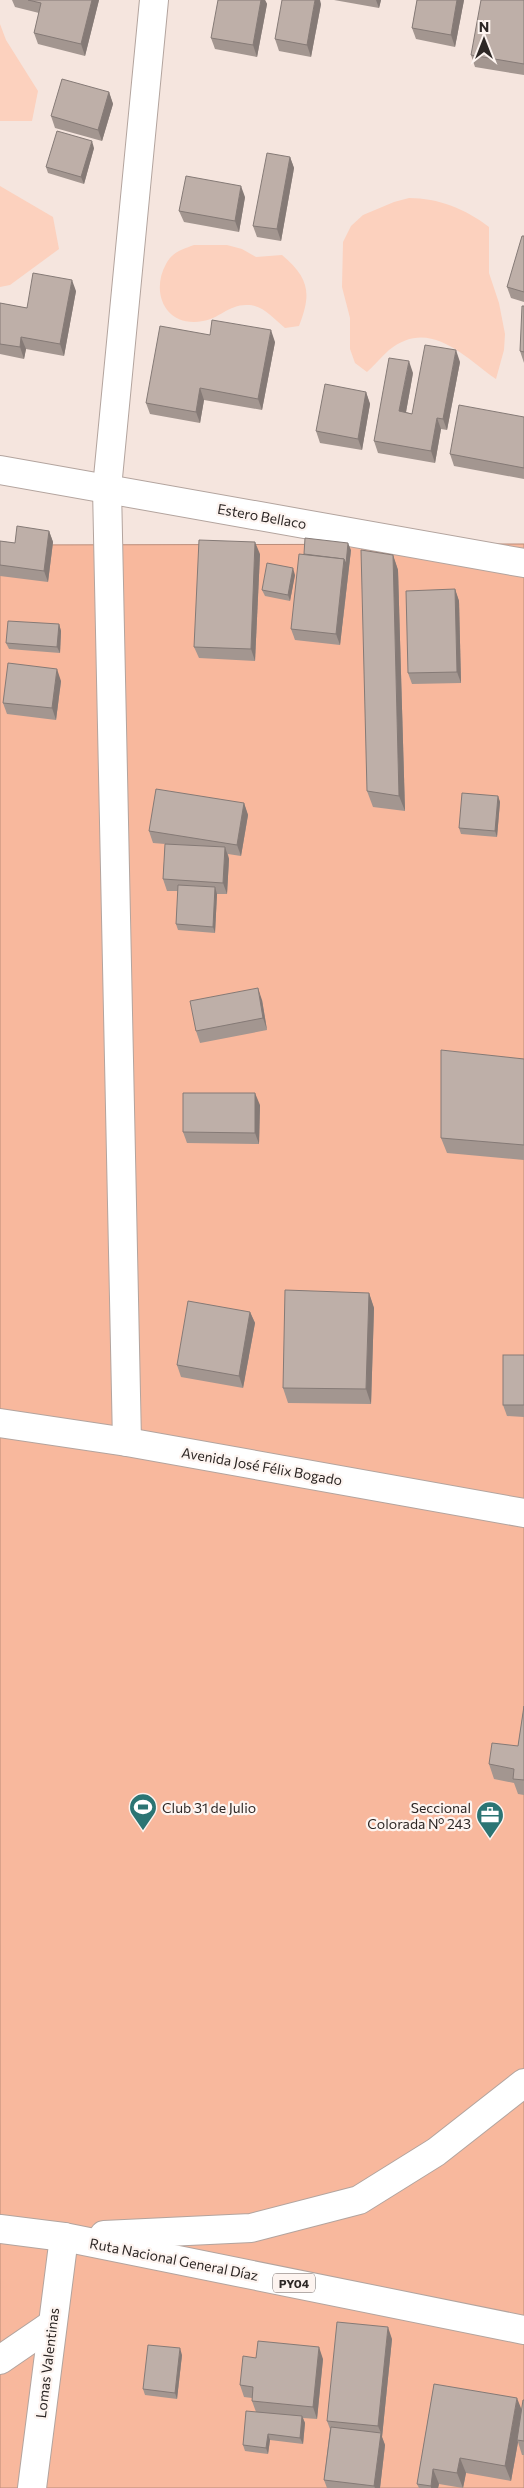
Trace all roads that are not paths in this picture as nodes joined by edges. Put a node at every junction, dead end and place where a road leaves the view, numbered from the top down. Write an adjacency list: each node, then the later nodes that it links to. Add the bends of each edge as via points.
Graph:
1 (154, 0): 3 (main road)
2 (0, 470): 3 (main road, Estero Bellaco)
3 (107, 488): 4 (main road, Estero Bellaco); 6 (main road)
4 (524, 563)
5 (0, 1423): 6 (main road, Avenida José Félix Bogado)
6 (127, 1442): 7 (main road, Avenida José Félix Bogado)
7 (524, 1512)
8 (524, 2083): 10 (main road, via 436,2152 359,2200 251,2228)
9 (0, 2229): 10 (main road, Ruta Nacional General Díaz / PY04)
10 (64, 2237): 11 (main road, Lomas Valentinas); 12 (main road, Ruta Nacional General Díaz / PY04)
11 (51, 2325): 13 (main road); 14 (main road, Lomas Valentinas)
12 (524, 2330)
13 (0, 2360)
14 (32, 2488)

